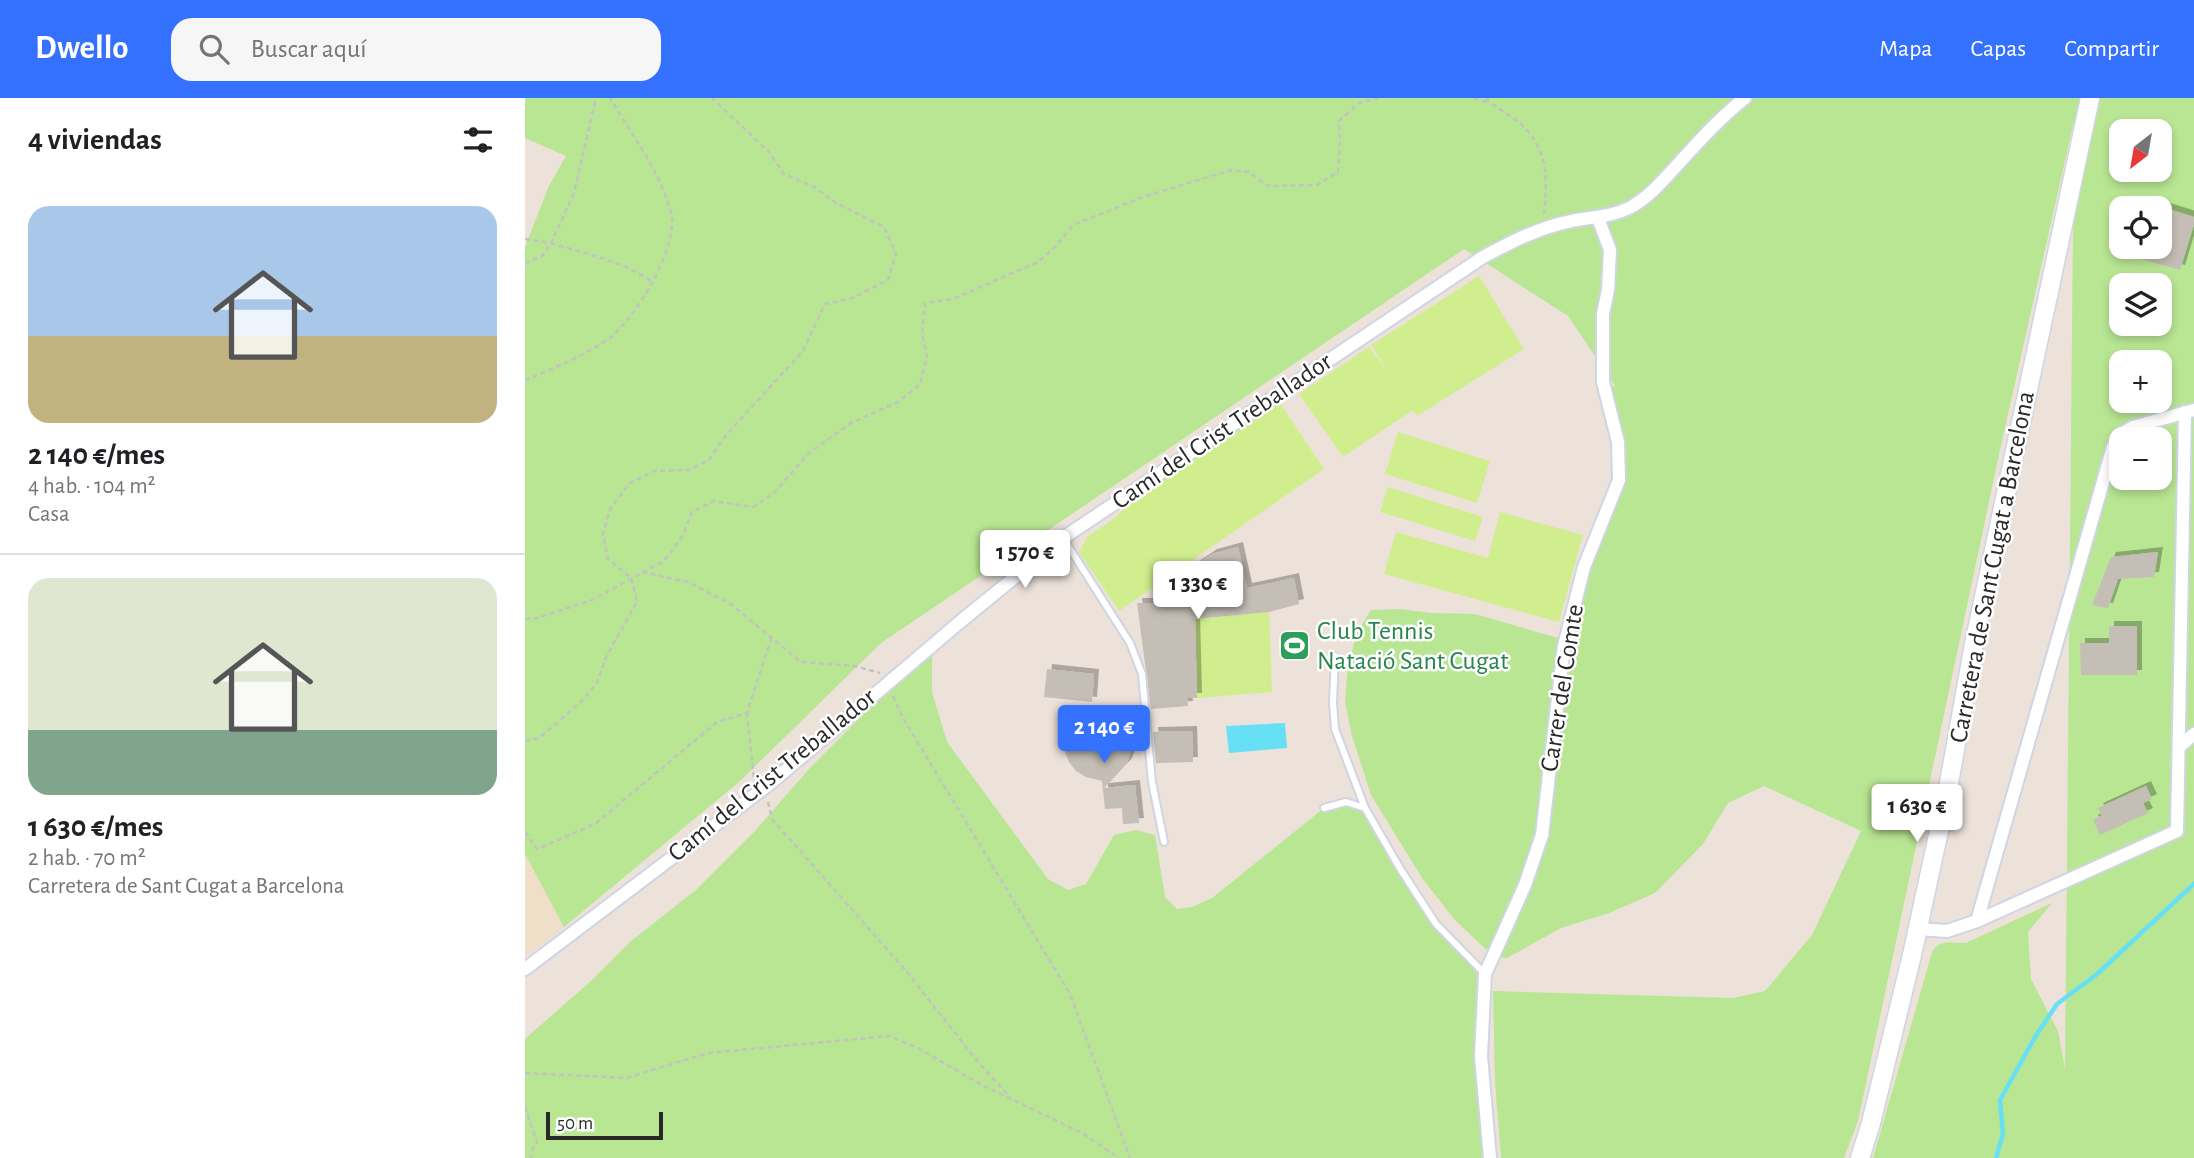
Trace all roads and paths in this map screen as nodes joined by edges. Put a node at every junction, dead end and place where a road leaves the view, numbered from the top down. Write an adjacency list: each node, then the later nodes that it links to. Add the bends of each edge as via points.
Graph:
1 (597, 98): 13 (path, via 574,193)
2 (610, 98): 15 (path, via 672,213 667,248)
3 (712, 98): 20 (path, via 768,151 784,174 884,227 896,254 888,280 850,299 825,304 803,351 709,460 689,470 653,471 631,483 610,509 603,535 608,559)
4 (1378, 98): 19 (path, via 1359,103 1339,121 1338,172 1317,185 1268,186 1249,172 1231,170 1073,225 1038,262 953,299 925,303 922,333 927,356 919,384 898,402 851,424 808,454 774,493 753,507 714,501 692,512 683,537 664,561)
5 (1474, 98): 9 (path)
6 (1486, 98): 9 (path)
7 (1745, 98): 10 (street, Camí del Crist Treballador, via 1713,125 1645,198)
8 (2090, 98): 36 (main road, Carretera de Sant Cugat a Barcelona)
9 (1493, 104): 11 (path, via 1525,129 1543,154 1547,179)
10 (1598, 218): 11 (street, Camí del Crist Treballador); 38 (street, Carrer del Comte, via 1610,250 1603,314 1603,382 1618,442 1619,480 1584,567 1564,646 1542,835)
11 (1543, 230): 18 (street, Camí del Crist Treballador, via 1483,257 1405,307)
12 (525, 239): 13 (path)
13 (551, 243): 14 (path, via 542,256); 15 (path, via 615,263)
14 (525, 263)
15 (652, 282): 16 (path, via 611,336)
16 (525, 380)
17 (2189, 411): 28 (street); 35 (street, via 2133,427 2121,434 2113,447)
18 (1063, 538): 24 (street, Camí del Crist Treballador); 34 (lane, via 1130,643 1142,674 1152,782)
19 (642, 572): 20 (path); 22 (path, via 688,582 731,604)
20 (631, 579): 21 (path, via 592,600); 27 (path, via 637,602 597,683 539,738)
21 (525, 619)
22 (772, 636): 24 (path, via 800,662 855,666); 25 (path)
23 (1335, 656): 31 (lane, via 1335,729)
24 (891, 681): 29 (street, Camí del Crist Treballador); 44 (path, via 903,718 1070,994)
25 (747, 713): 29 (path); 33 (path, via 717,722 595,824 537,849)
26 (2194, 734): 28 (street)
27 (525, 741)
28 (2179, 747): 35 (street, via 2178,831)
29 (756, 793): 37 (street, Camí del Crist Treballador)
30 (1324, 808): 31 (lane, via 1346,802)
31 (1365, 808): 38 (lane, via 1436,923)
32 (772, 819): 40 (path)
33 (525, 832)
34 (1164, 842)
35 (1977, 921): 36 (street, via 1947,930)
36 (1918, 929): 46 (main road, Carretera de Sant Cugat a Barcelona)
37 (528, 965)
38 (1485, 974): 45 (street, Carrer del Comte, via 1481,1056)
39 (525, 1073): 40 (path, via 626,1078 708,1053 889,1036)
40 (1011, 1098): 43 (path, via 1082,1133)
41 (525, 1107): 42 (path, via 537,1142)
42 (531, 1158)
43 (1119, 1158)
44 (1130, 1158)
45 (1490, 1158)
46 (1860, 1158)

